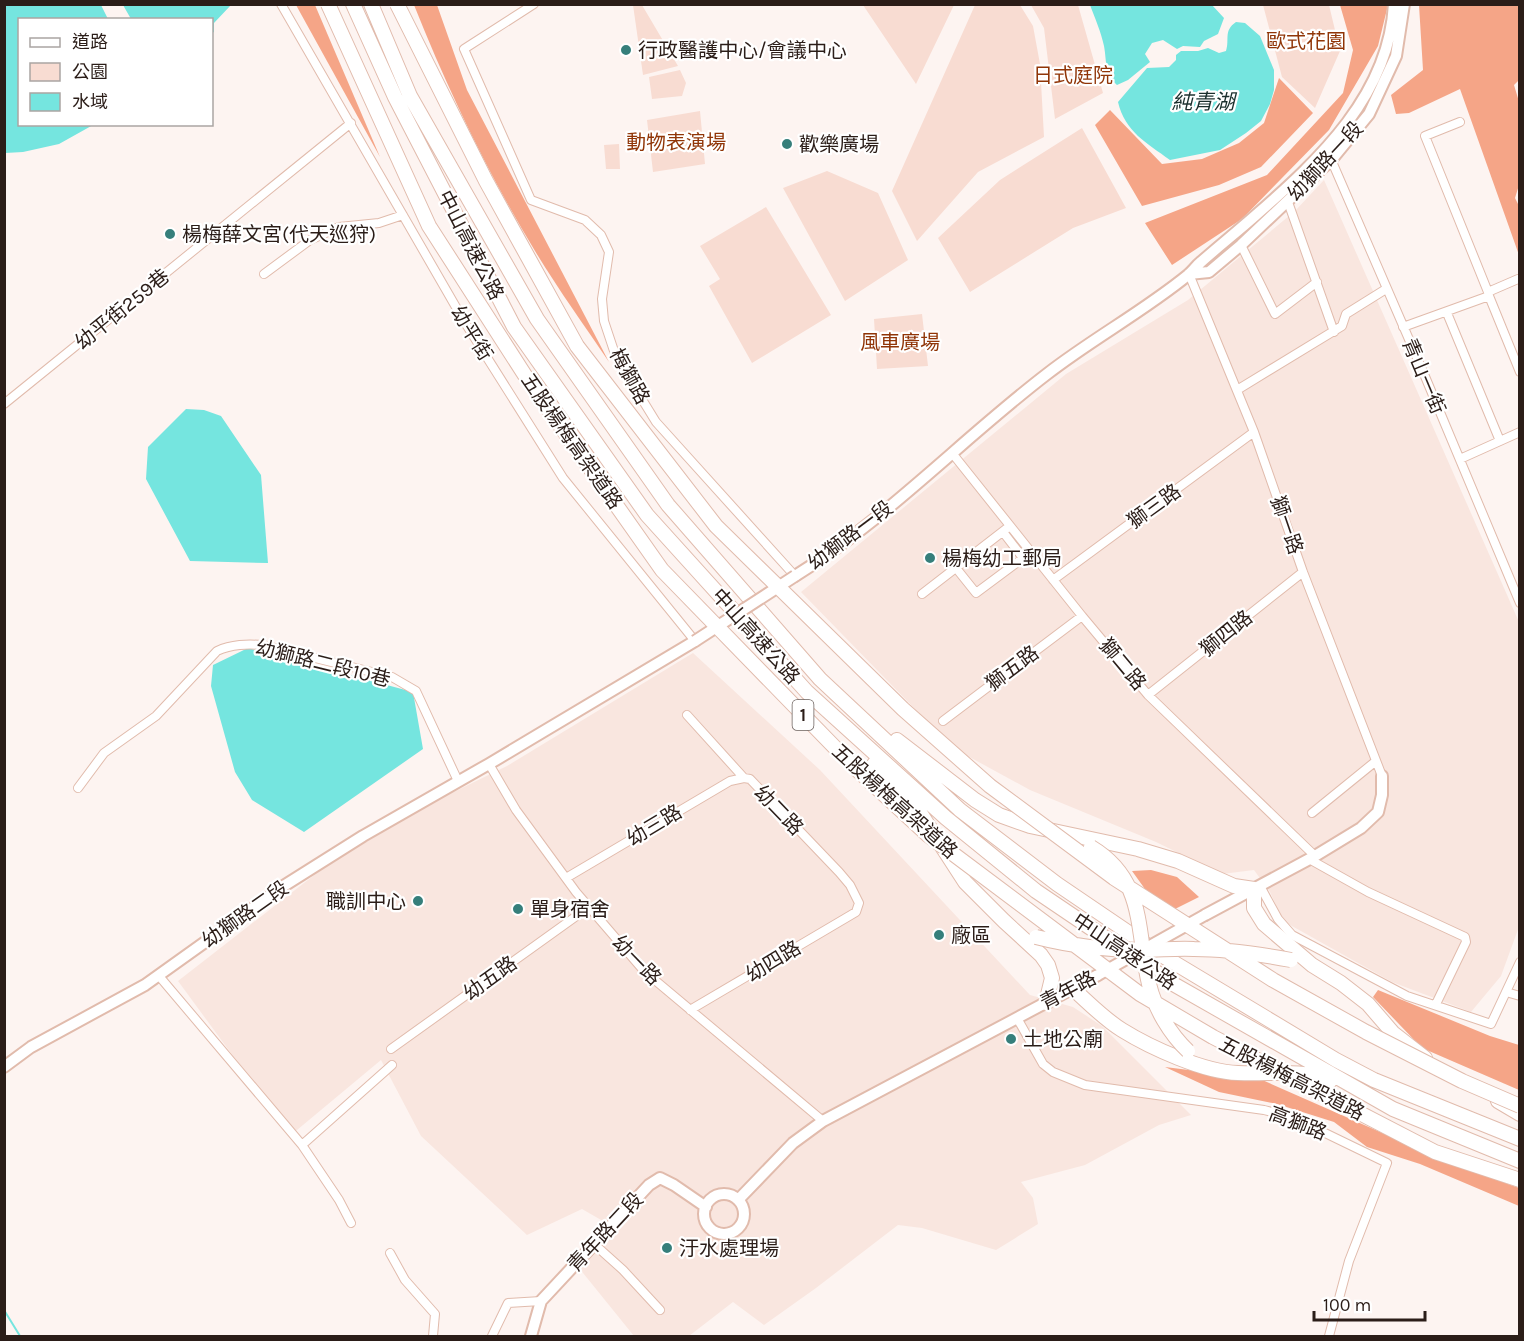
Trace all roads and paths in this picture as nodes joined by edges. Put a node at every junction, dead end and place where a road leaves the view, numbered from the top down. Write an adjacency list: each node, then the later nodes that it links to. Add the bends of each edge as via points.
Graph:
1 (281, 4): 10 (street, 幼平街)
2 (328, 4): 83 (highway, 五股楊梅高架道路 / 1, bridge, via 429,226 528,380 662,570 849,763 928,835 1140,994 1435,1152)
3 (353, 4): 42 (highway, 中山高速公路 / 1, via 395,97 514,327 647,515)
4 (371, 4): 43 (highway, 中山高速公路 / 1, via 410,96 537,319 668,505)
5 (398, 4): 76 (highway, bridge, via 486,181 577,346 716,526 903,709 990,786 1114,878 1293,992 1462,1081)
6 (534, 4): 36 (street, 梅獅路, via 464,49 531,200 585,220 601,235 609,252 602,300 604,321 616,357 656,422)
7 (1394, 4): 11 (street, 幼獅路一段, via 1387,49 1370,88)
8 (1404, 4): 11 (street, 幼獅路一段, via 1396,56 1379,96 1369,114)
9 (1460, 122): 20 (street, via 1425,136)
10 (351, 123): 13 (street, 幼平街); 26 (street, 幼平街259巷)
11 (1328, 156): 12 (street, 幼獅路一段); 16 (street, 幼獅路一段); 19 (street, 青山一街)
12 (1288, 202): 14 (street, 幼獅路一段); 18 (street)
13 (403, 215): 15 (street, via 379,223 339,227 310,240); 41 (street, 幼平街, via 563,478)
14 (1241, 245): 16 (street, 幼獅路一段, via 1209,272); 18 (street, via 1275,314)
15 (264, 274)
16 (1189, 274): 25 (street, 獅一路); 30 (street, 幼獅路一段, via 1047,374)
17 (1518, 279): 20 (street)
18 (1317, 282): 23 (street)
19 (1386, 289): 22 (street, 青山一街); 23 (street, via 1346,314 1342,326)
20 (1489, 294): 21 (street); 24 (street)
21 (1447, 313): 22 (street); 29 (street)
22 (1403, 327): 31 (street, 青山一街)
23 (1334, 332): 25 (street)
24 (1520, 372)
25 (1237, 390): 27 (street, 獅一路)
26 (4, 404)
27 (1254, 432): 35 (street, 獅一路); 37 (street, 獅三路)
28 (1520, 432): 29 (street)
29 (1500, 441): 31 (street)
30 (952, 453): 32 (street, 獅二路); 36 (street, 幼獅路一段, via 867,526)
31 (1460, 459): 39 (street, 青山一街)
32 (1010, 526): 33 (street); 37 (street, 獅二路)
33 (1003, 532): 34 (street); 34 (street, via 1023,558 976,592)
34 (956, 568): 38 (street)
35 (1303, 572): 44 (street, 獅四路); 47 (street, 獅一路)
36 (795, 576): 41 (street, 幼獅路一段, bridge)
37 (1053, 580): 40 (street, 獅二路)
38 (922, 594)
39 (1520, 603)
40 (1082, 616): 44 (street, 獅二路); 46 (street, 獅五路)
41 (695, 641): 48 (street, 幼獅路一段)
42 (807, 692): 60 (highway, via 919,811 965,882); 77 (highway, 中山高速公路 / 1, via 946,818 1036,891 1175,985)
43 (835, 693): 54 (highway, via 991,810 1030,826); 80 (highway, 中山高速公路 / 1, via 960,810 1057,884 1163,956 1374,1080)
44 (1149, 695): 55 (street, 獅二路)
45 (687, 715): 50 (street, 幼二路)
46 (943, 720)
47 (1376, 761): 49 (street, 獅一路); 53 (street)
48 (489, 764): 51 (street, 幼獅路二段); 56 (street, 幼一路, via 516,810)
49 (1382, 776): 55 (street, 青年路, via 1378,812 1361,828)
50 (744, 778): 56 (street, 幼三路, via 730,781); 59 (street, 幼二路, via 750,779 850,885 859,903)
51 (458, 781): 52 (street, 幼獅路二段10巷, via 416,691 392,677 248,644 217,651 156,716 104,753); 64 (street, 幼獅路二段, via 292,881)
52 (78, 788)
53 (1312, 813)
54 (1071, 835): 57 (highway, via 1178,861 1234,886); 61 (highway, bridge, via 1102,854 1125,879 1138,910)
55 (1312, 858): 57 (street, 青年路); 69 (street, 獅二路, via 1368,892 1465,937)
56 (566, 878): 58 (street, 幼一路)
57 (1257, 887): 61 (street, 青年路, bridge); 63 (highway, via 1254,908 1264,924); 69 (street, via 1292,935 1407,996)
58 (589, 907): 70 (street, 幼一路, via 644,971); 72 (street, 幼五路)
59 (856, 912): 70 (street, 幼四路)
60 (1004, 921): 61 (highway, bridge, via 1036,938 1064,944); 68 (highway, via 1048,965 1052,978)
61 (1142, 950): 63 (highway, bridge, via 1238,951); 65 (street, 青年路, bridge); 74 (highway, bridge, via 1149,987 1161,1015 1177,1040)
62 (1520, 962): 66 (street)
63 (1312, 965): 78 (highway, via 1368,1004 1393,1033 1421,1056)
64 (159, 976): 75 (street, 幼獅路二段, via 31,1047); 81 (street)
65 (1072, 988): 68 (street, 青年路); 74 (highway, via 1121,1029)
66 (1506, 992): 67 (street); 69 (street, via 1491,1024)
67 (1520, 996)
68 (1046, 1003): 71 (street, 青年路)
69 (1436, 1004)
70 (690, 1010): 79 (street, 幼一路)
71 (1017, 1018): 79 (street, 青年路); 94 (street, 高獅路, via 1043,1064 1085,1085 1292,1117 1387,1163 1349,1261)
72 (391, 1049)
73 (392, 1065): 81 (street)
74 (1203, 1066): 77 (highway, via 1237,1073 1305,1073)
75 (4, 1068)
76 (1520, 1106)
77 (1393, 1109): 82 (highway, 中山高速公路 / 1)
78 (1520, 1114)
79 (823, 1121): 84 (street, 青年路, via 793,1143)
80 (1520, 1139)
81 (302, 1145): 86 (street)
82 (1520, 1161)
83 (1520, 1180)
84 (738, 1200): 85 (street, via 728,1195 717,1196); 85 (street, via 744,1215 742,1223 729,1233 721,1234 707,1224)
85 (706, 1207): 87 (street, 青年路二段, via 660,1178)
86 (351, 1223)
87 (594, 1244): 89 (street, 青年路二段); 90 (street)
88 (390, 1253): 91 (street, via 405,1280 435,1314)
89 (541, 1301): 92 (street, via 508,1303); 93 (street, 青年路二段)
90 (660, 1310)
91 (433, 1336)
92 (492, 1336)
93 (531, 1336)
94 (1329, 1336)

